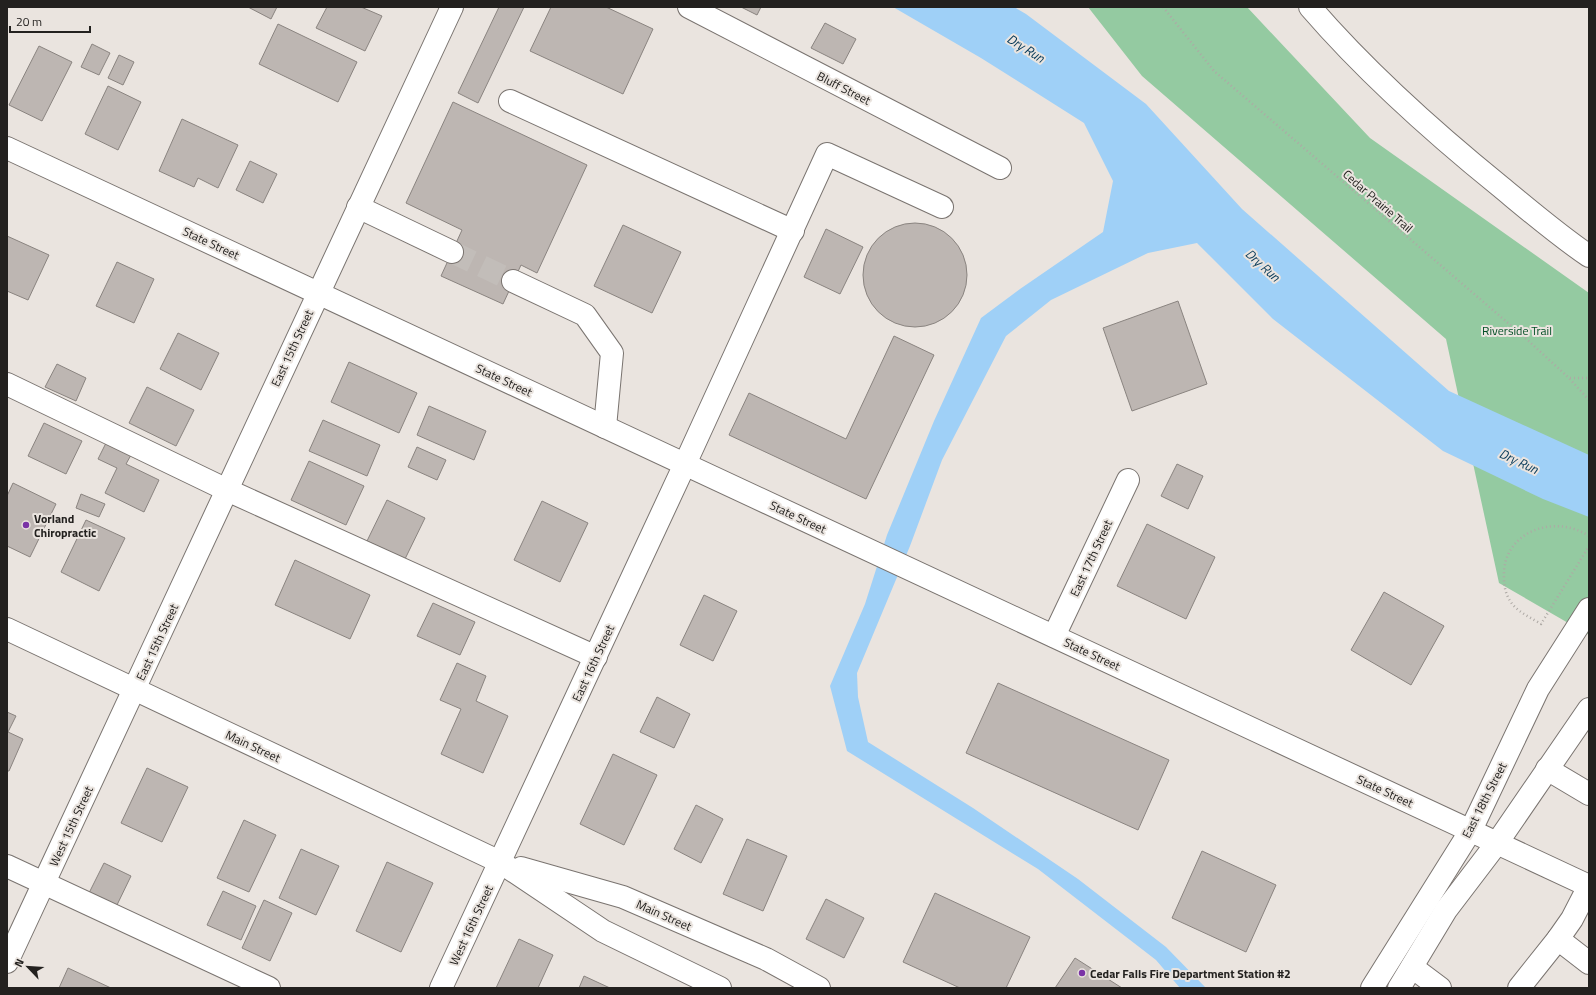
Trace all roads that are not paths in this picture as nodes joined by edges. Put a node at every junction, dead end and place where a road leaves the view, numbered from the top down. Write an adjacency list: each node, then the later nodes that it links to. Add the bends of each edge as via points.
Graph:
1 (452, 7): 7 (main road, East 15th Street)
2 (689, 7): 6 (main road, Bluff Street)
3 (1310, 7): 11 (main road, via 1334,35 1415,114 1569,243)
4 (510, 101): 9 (main road)
5 (7, 148): 13 (main road, State Street)
6 (1000, 168)
7 (358, 207): 10 (main road); 13 (main road, East 15th Street)
8 (942, 207): 9 (main road, East 16th Street, via 827,154)
9 (792, 231): 16 (main road, East 16th Street)
10 (452, 252)
11 (1589, 256)
12 (513, 281): 15 (main road, via 585,315 612,353)
13 (318, 293): 15 (main road, State Street); 18 (main road, East 15th Street)
14 (7, 384): 18 (main road)
15 (605, 427): 16 (main road, State Street)
16 (685, 464): 21 (main road, State Street); 22 (main road, East 16th Street)
17 (1128, 480): 21 (main road, East 17th Street)
18 (227, 490): 22 (main road); 23 (main road, East 15th Street)
19 (1589, 609): 27 (main road, East 18th Street, via 1538,689)
20 (7, 629): 23 (main road, Main Street)
21 (1054, 636): 27 (main road, State Street)
22 (596, 657): 29 (main road, East 16th Street)
23 (135, 690): 29 (main road, Main Street); 31 (main road, West 15th Street)
24 (1589, 709): 25 (main road)
25 (1548, 769): 26 (main road); 28 (main road)
26 (1589, 794)
27 (1471, 830): 28 (main road, State Street); 41 (main road, East 18th Street)
28 (1497, 843): 32 (main road, State Street); 36 (main road, via 1446,910)
29 (500, 862): 38 (main road, West 16th Street); 39 (main road, Main Street, via 603,931); 40 (main road, Main Street, via 623,897 766,959)
30 (7, 866): 31 (main road)
31 (44, 883): 34 (main road, West 15th Street); 37 (main road)
32 (1589, 886): 33 (main road)
33 (1558, 939): 35 (main road); 44 (main road)
34 (7, 962)
35 (1589, 963)
36 (1412, 968): 42 (main road); 43 (main road)
37 (269, 988)
38 (441, 988)
39 (720, 988)
40 (819, 988)
41 (1372, 988)
42 (1399, 988)
43 (1440, 988)
44 (1519, 988)

